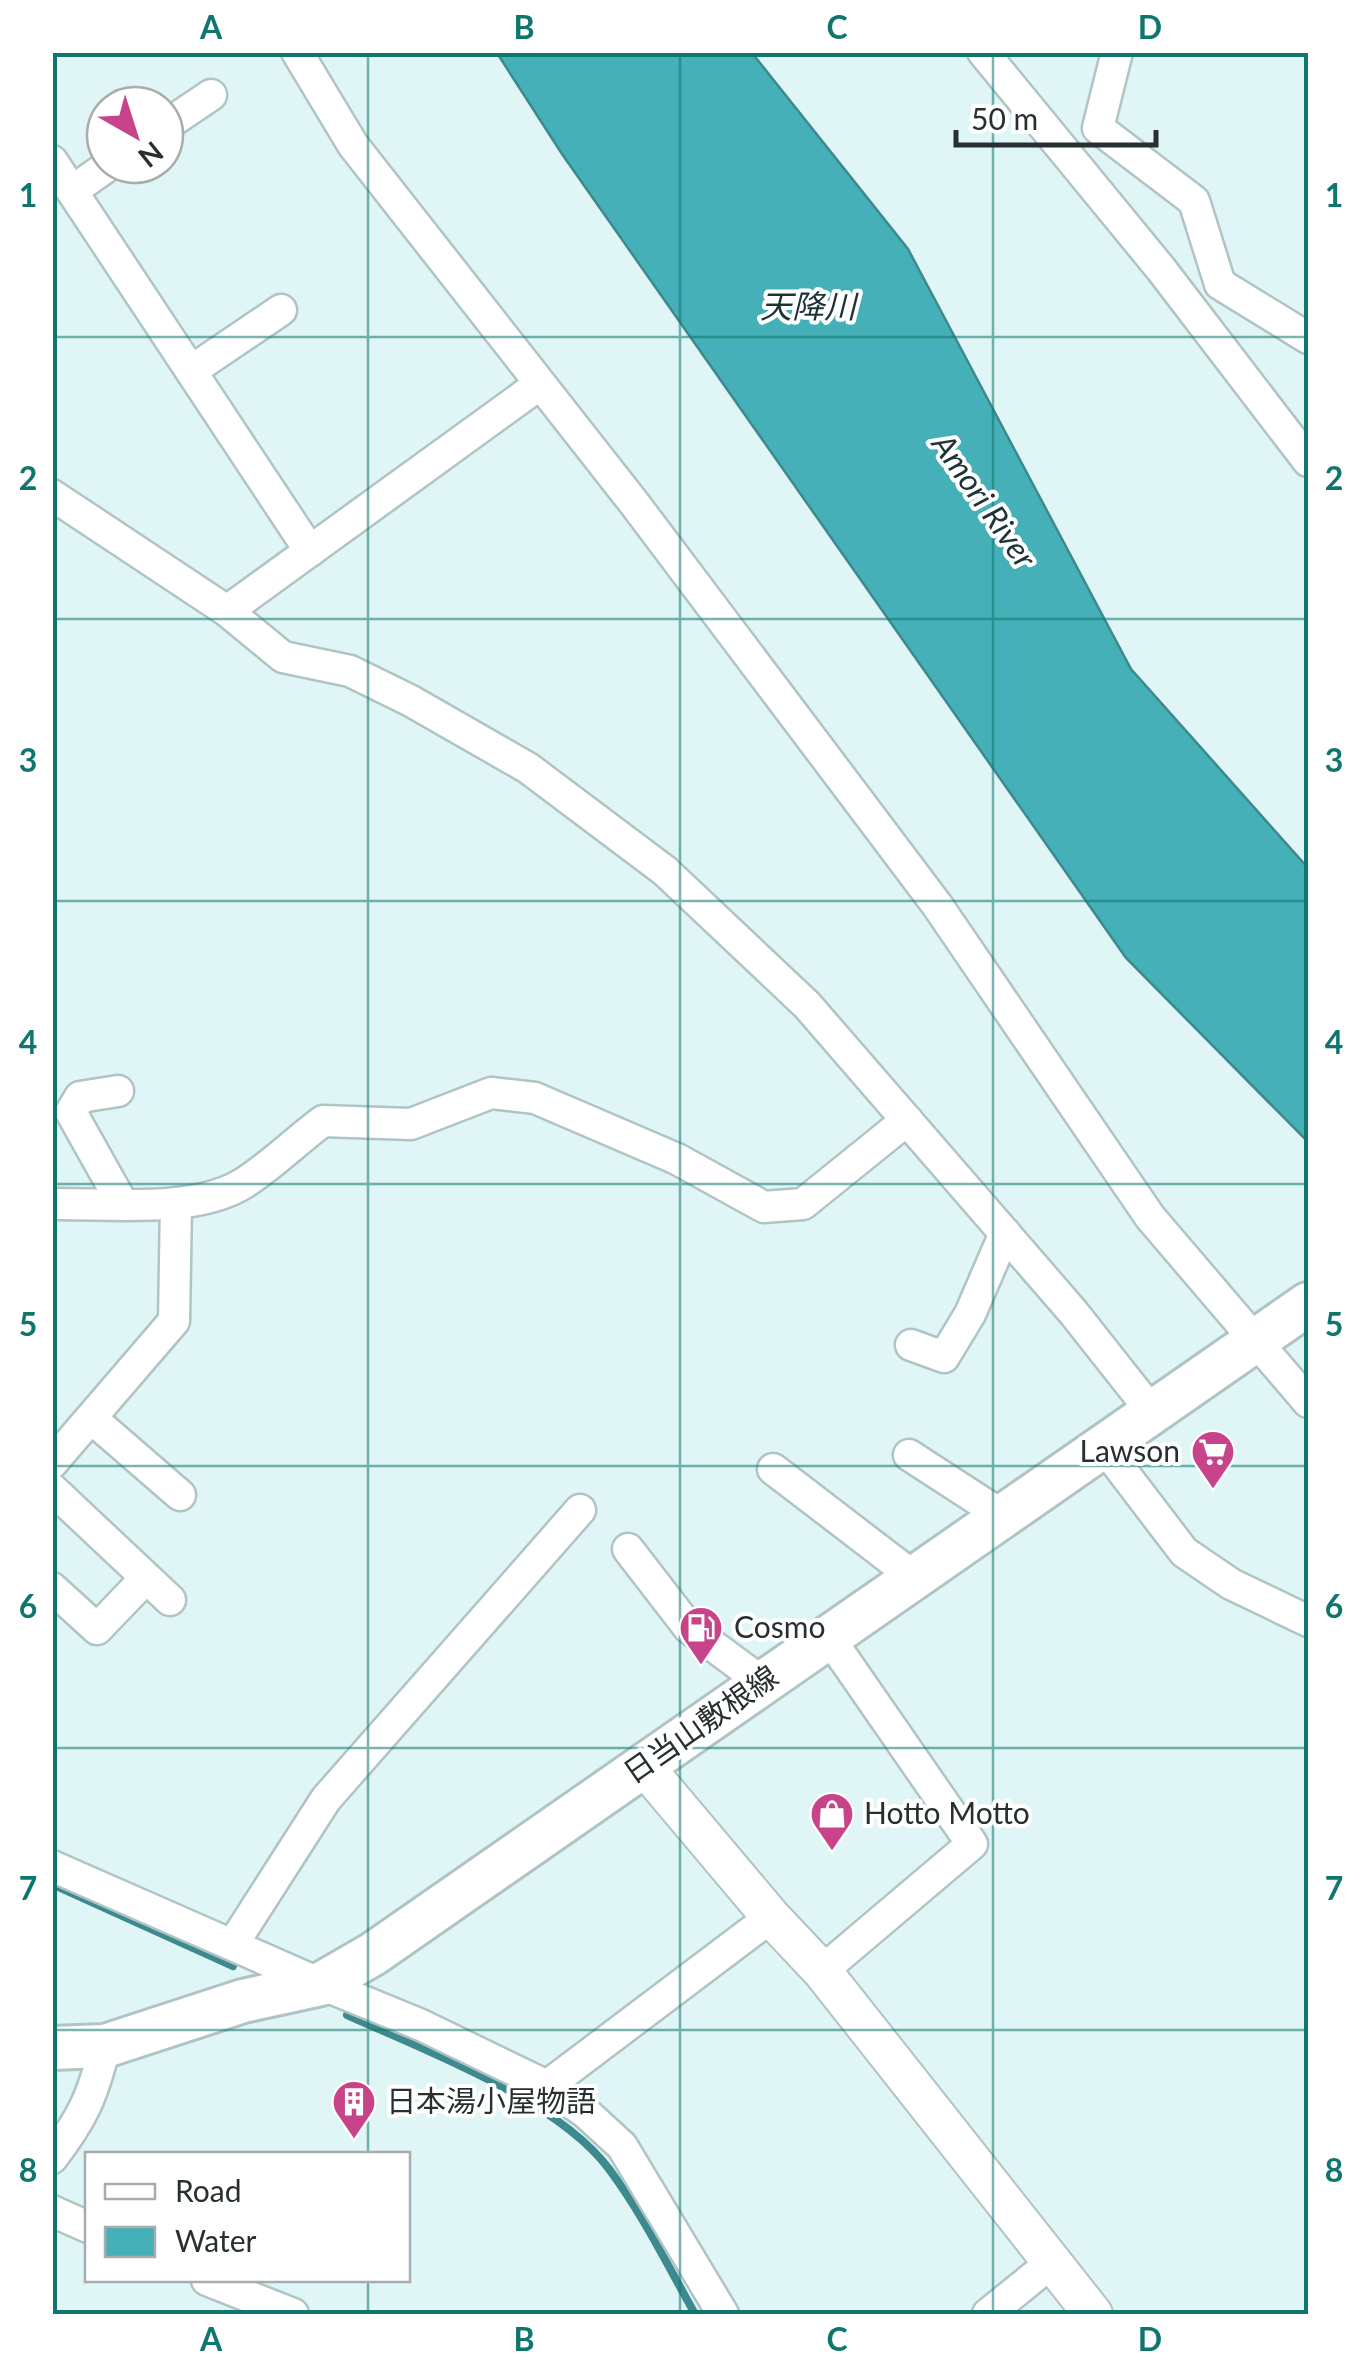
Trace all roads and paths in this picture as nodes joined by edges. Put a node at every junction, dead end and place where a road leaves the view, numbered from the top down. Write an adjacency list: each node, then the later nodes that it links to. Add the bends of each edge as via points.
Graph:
1 (297, 52): 12 (street, via 353,145)
2 (983, 52): 13 (street)
3 (1116, 52): 10 (street, via 1098,128 1194,200 1220,284)
4 (211, 94): 5 (street)
5 (185, 112)
6 (52, 161): 8 (street)
7 (85, 182): 8 (street)
8 (72, 191): 11 (street)
9 (280, 310): 11 (street)
10 (1308, 338)
11 (190, 371): 15 (street)
12 (540, 384): 15 (street); 23 (street, via 937,905 1150,1218)
13 (1308, 461)
14 (52, 495): 16 (street)
15 (310, 552): 16 (street)
16 (227, 611): 18 (street, via 283,658 350,671 411,700 528,768 636,848 807,1005)
17 (118, 1091): 19 (street, via 80,1098 72,1112)
18 (907, 1120): 20 (street, via 803,1204 764,1207 677,1159 536,1098 491,1093 411,1124 322,1120 242,1185); 22 (street)
19 (122, 1203): 20 (street); 21 (street)
20 (176, 1203): 27 (street, via 174,1320)
21 (52, 1204)
22 (1005, 1233): 24 (street, via 944,1357); 26 (street)
23 (1279, 1324): 25 (street); 26 (main road, 日当山敷根線)
24 (912, 1345)
25 (1308, 1402)
26 (1152, 1412): 28 (main road, 日当山敷根線)
27 (91, 1418): 30 (street); 33 (street)
28 (1104, 1447): 35 (main road, 日当山敷根線); 41 (street, via 1184,1552 1230,1584)
29 (910, 1455): 35 (street)
30 (52, 1463)
31 (774, 1469): 37 (street)
32 (52, 1489): 38 (street)
33 (180, 1495)
34 (580, 1510): 47 (street, via 326,1798)
35 (1003, 1516): 37 (main road, 日当山敷根線)
36 (628, 1549): 43 (street, via 689,1628)
37 (914, 1577): 42 (main road, 日当山敷根線)
38 (146, 1578): 39 (street, via 97,1629); 40 (street)
39 (52, 1588)
40 (170, 1600)
41 (1308, 1621)
42 (828, 1636): 43 (main road, 日当山敷根線); 48 (street, via 972,1844)
43 (762, 1682): 44 (main road, 日当山敷根線)
44 (644, 1766): 46 (street); 49 (main road, 日当山敷根線)
45 (52, 1866): 47 (street)
46 (771, 1917): 48 (street); 52 (street)
47 (233, 1944): 49 (street)
48 (822, 1971): 56 (street)
49 (321, 1984): 50 (main road, 日当山敷根線, via 243,2001); 52 (street)
50 (105, 2046): 51 (main road, 日当山敷根線); 53 (street, via 82,2119)
51 (52, 2048)
52 (547, 2086): 60 (street, via 622,2146)
53 (52, 2158)
54 (52, 2211): 55 (street)
55 (85, 2225)
56 (1051, 2263): 61 (street); 62 (street)
57 (211, 2282): 58 (street)
58 (259, 2309): 59 (street)
59 (293, 2314)
60 (723, 2314)
61 (988, 2314)
62 (1092, 2314)

